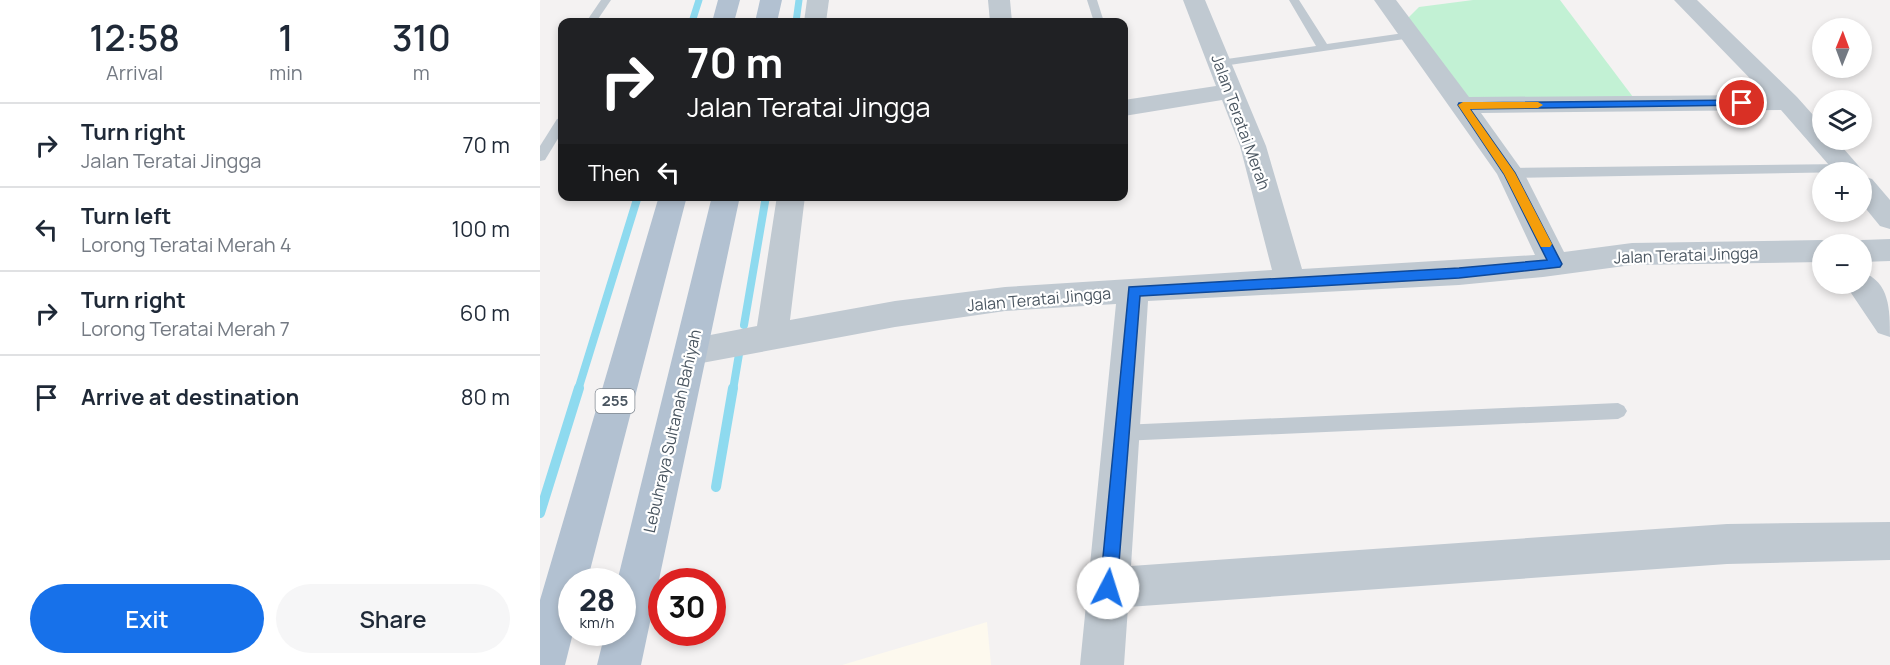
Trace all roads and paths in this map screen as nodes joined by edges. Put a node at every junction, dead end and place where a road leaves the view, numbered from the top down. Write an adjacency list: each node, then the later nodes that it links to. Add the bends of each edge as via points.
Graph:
1 (606, 0): 11 (lane)
2 (729, 0): 12 (main road)
3 (771, 0): 13 (main road)
4 (818, 0): 14 (street)
5 (999, 0): 15 (street)
6 (1092, 0): 16 (lane)
7 (1194, 0): 19 (street, Jalan Teratai Merah)
8 (1294, 0): 18 (lane)
9 (1385, 0): 17 (street)
10 (1685, 0): 21 (street)
11 (594, 18)
12 (724, 18)
13 (767, 18)
14 (816, 18)
15 (1001, 18)
16 (1098, 18)
17 (1410, 35): 18 (lane); 22 (street)
18 (1323, 48): 19 (lane)
19 (1221, 64): 20 (street, Jalan Teratai Merah)
20 (1232, 92): 23 (street); 38 (street, Jalan Teratai Merah, via 1261,169)
21 (1788, 102): 22 (street); 26 (street)
22 (1463, 105): 27 (street)
23 (1128, 106)
24 (558, 128): 25 (lane)
25 (540, 157)
26 (1841, 162)
27 (1510, 173): 28 (lane); 37 (street)
28 (1812, 176)
29 (1872, 198): 33 (street)
30 (672, 201): 49 (main road, 255)
31 (725, 201): 43 (main road, Lebuhraya Sultanah Bahiyah)
32 (790, 201): 42 (street)
33 (1890, 219)
34 (1890, 250): 36 (street)
35 (1812, 251): 37 (street, Jalan Teratai Jingga, via 1632,254)
36 (1872, 251)
37 (1555, 264): 38 (street, Jalan Teratai Jingga)
38 (1290, 281): 39 (street, Jalan Teratai Jingga)
39 (1133, 291): 42 (street, Jalan Teratai Jingga, via 994,301); 45 (street)
40 (1868, 294): 41 (street)
41 (1890, 324)
42 (772, 336): 43 (street, Jalan Teratai Jingga)
43 (691, 351): 47 (main road, Lebuhraya Sultanah Bahiyah)
44 (1618, 411): 45 (lane)
45 (1121, 433): 48 (street)
46 (1890, 542): 48 (street, via 1727,544)
47 (636, 576)
48 (1108, 588): 55 (street)
49 (550, 609): 52 (main road, 255)
50 (612, 646): 53 (main road)
51 (622, 646): 54 (main road, Lebuhraya Sultanah Bahiyah)
52 (543, 665)
53 (604, 665)
54 (619, 665)
55 (1102, 665)

